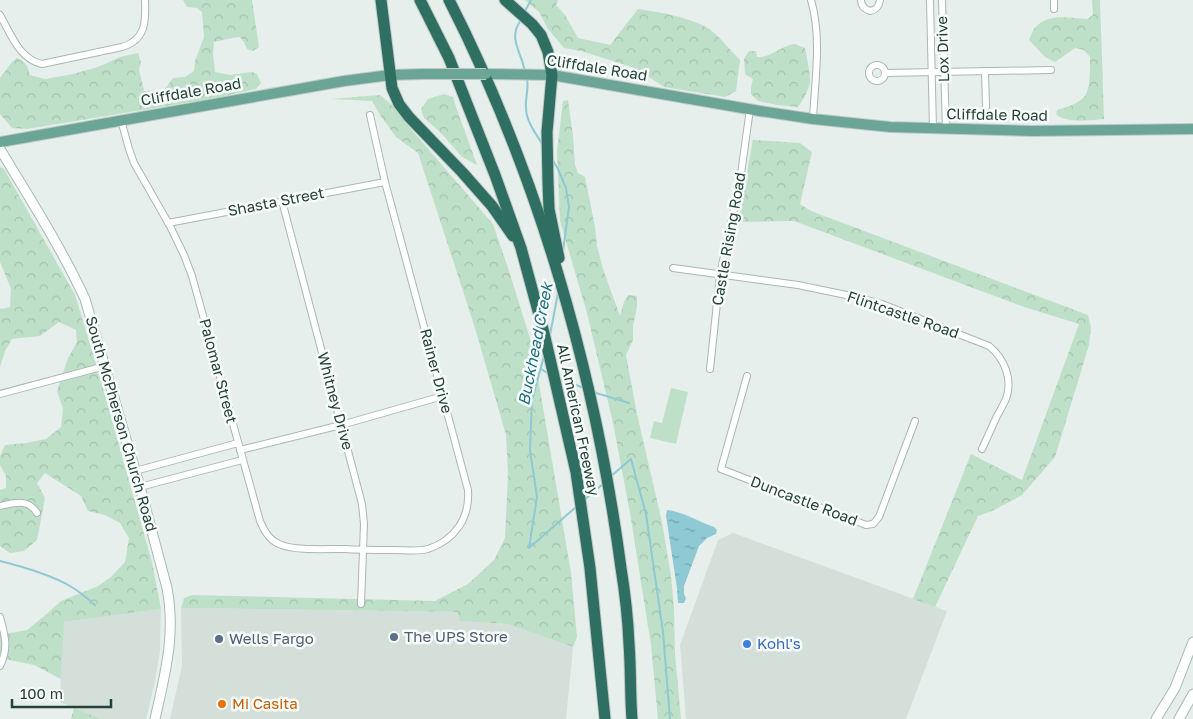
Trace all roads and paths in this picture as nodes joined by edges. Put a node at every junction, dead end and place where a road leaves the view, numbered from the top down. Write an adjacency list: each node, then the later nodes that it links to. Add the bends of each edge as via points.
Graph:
1 (145, 0): 13 (street, via 144,27 130,44 42,64 22,53)
2 (381, 0): 19 (highway)
3 (420, 0): 34 (highway, All American Freeway, via 449,58)
4 (449, 0): 37 (highway, All American Freeway, via 475,52 523,172)
5 (505, 0): 20 (highway, via 541,35)
6 (811, 0): 24 (street, via 817,42)
7 (861, 0): 8 (street, via 864,8 870,11 876,9)
8 (881, 0)
9 (930, 0): 16 (street, Lox Drive)
10 (942, 0): 17 (street, Lox Drive)
11 (1054, 0): 12 (street)
12 (1054, 9)
13 (0, 15)
14 (1051, 70): 15 (street)
15 (985, 71): 17 (street); 21 (street)
16 (932, 72): 17 (street); 18 (street); 26 (street, Lox Drive)
17 (944, 72): 27 (street, Lox Drive)
18 (885, 73)
19 (390, 75): 20 (main road, Cliffdale Road, bridge); 25 (main road, Cliffdale Road); 34 (highway, via 399,104 492,206)
20 (552, 75): 22 (main road, Cliffdale Road); 37 (highway, via 547,132 549,209)
21 (986, 107)
22 (750, 109): 24 (main road, Cliffdale Road); 36 (street, Castle Rising Road, via 740,181)
23 (370, 114): 31 (street, Rainer Drive)
24 (813, 119): 26 (main road, Cliffdale Road)
25 (121, 120): 29 (main road, Cliffdale Road); 33 (street, Palomar Street, via 134,163)
26 (933, 129): 27 (main road, Cliffdale Road)
27 (946, 129): 28 (main road, Cliffdale Road)
28 (1193, 129)
29 (0, 142)
30 (0, 149): 38 (main road, South McPherson Church Road, via 76,279 88,307)
31 (385, 182): 32 (street, Shasta Street); 42 (street, Rainer Drive)
32 (282, 201): 33 (street, Shasta Street); 44 (street, Whitney Drive)
33 (168, 223): 45 (street, Palomar Street, via 192,276)
34 (521, 248): 60 (highway, All American Freeway, via 576,472 590,568)
35 (673, 268): 36 (street, Flintcastle Road)
36 (720, 274): 39 (street, Castle Rising Road); 46 (street, Flintcastle Road, via 856,297 990,346 1006,368 1008,390)
37 (570, 316): 56 (highway, All American Freeway, via 608,483 622,570)
38 (105, 366): 41 (street); 48 (main road, South McPherson Church Road)
39 (710, 369)
40 (747, 376): 43 (street, Duncastle Road, via 721,470 866,525 873,524 879,517)
41 (0, 394)
42 (443, 396): 44 (street); 52 (street, Rainer Drive, via 468,490 463,521 452,535 428,549)
43 (915, 420)
44 (341, 425): 45 (street); 52 (street, Whitney Drive, via 362,504)
45 (239, 447): 47 (street, Palomar Street); 48 (street)
46 (982, 449)
47 (242, 460): 49 (street); 52 (street, Palomar Street, via 263,529 272,540 288,547)
48 (135, 471): 49 (main road, South McPherson Church Road)
49 (140, 487): 59 (main road, South McPherson Church Road, via 170,602 168,660)
50 (0, 506): 51 (street, via 22,503 32,506)
51 (36, 513)
52 (363, 550): 53 (street, Whitney Drive)
53 (361, 604)
54 (0, 617): 57 (street, via 6,642)
55 (1193, 642): 63 (main road, via 1175,688)
56 (629, 644): 61 (highway, All American Freeway); 62 (highway)
57 (0, 666)
58 (1193, 694): 64 (main road)
59 (155, 719)
60 (605, 719)
61 (632, 719)
62 (639, 719)
63 (1156, 719)
64 (1179, 719)

